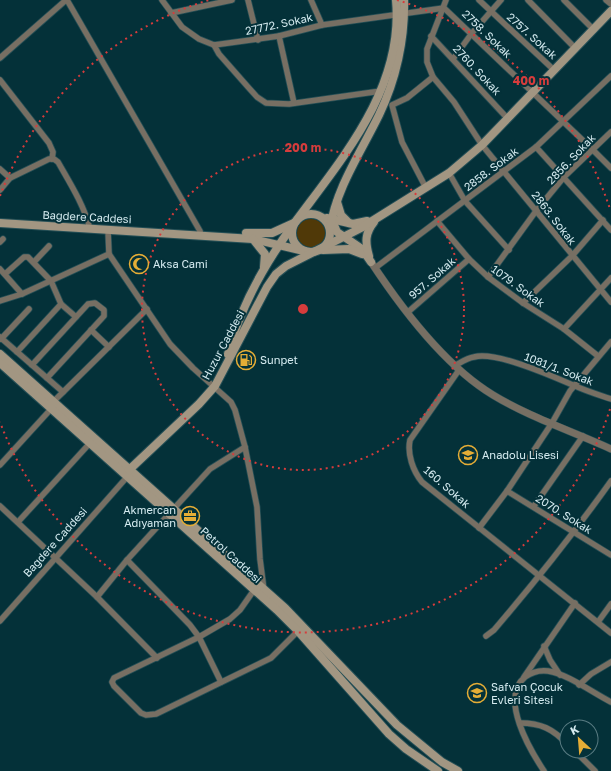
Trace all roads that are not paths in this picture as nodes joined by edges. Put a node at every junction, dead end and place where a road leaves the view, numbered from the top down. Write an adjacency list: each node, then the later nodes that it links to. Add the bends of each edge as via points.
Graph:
1 (66, 0): 28 (street); 68 (street)
2 (162, 0): 18 (street)
3 (232, 0): 18 (street)
4 (248, 0): 25 (street)
5 (311, 0): 20 (street, 27772. Sokak)
6 (396, 0): 19 (main road)
7 (404, 0): 19 (main road)
8 (446, 0): 15 (street)
9 (479, 0): 17 (street, 2757. Sokak)
10 (501, 0): 17 (street)
11 (528, 0): 27 (street)
12 (564, 0): 21 (street)
13 (606, 0): 14 (street)
14 (611, 4)
15 (444, 8): 19 (street); 22 (street, 2758. Sokak); 24 (street)
16 (611, 11): 21 (main road)
17 (490, 12): 22 (street); 30 (street, 2757. Sokak)
18 (171, 13): 26 (street, via 187,31)
19 (401, 14): 20 (street); 34 (main road); 37 (main road, via 397,60)
20 (322, 25): 23 (street, 27772. Sokak)
21 (594, 30): 27 (main road)
22 (472, 33): 29 (street); 35 (street, 2758. Sokak)
23 (279, 36): 25 (street, 27772. Sokak); 36 (street)
24 (431, 36): 29 (street, 2760. Sokak); 32 (street, via 427,62)
25 (258, 40): 26 (street, 27772. Sokak)
26 (214, 45): 36 (street, via 222,58 257,97 266,103)
27 (575, 48): 30 (main road)
28 (0, 58)
29 (453, 59): 38 (street, 2760. Sokak)
30 (554, 70): 35 (main road)
31 (611, 76): 39 (street, 2858. Sokak)
32 (433, 77): 37 (street, via 407,98); 41 (street, via 454,102)
33 (0, 80): 44 (street, via 49,143 53,152)
34 (381, 91): 36 (street); 61 (main road, via 348,150)
35 (532, 92): 38 (main road); 39 (street, 2758. Sokak)
36 (294, 103)
37 (388, 104): 51 (street, via 402,142); 53 (main road)
38 (508, 119): 41 (main road)
39 (564, 121): 42 (street, 2858. Sokak); 43 (street, 2758. Sokak)
40 (611, 132): 43 (street, 2856. Sokak)
41 (482, 145): 47 (street, 2863. Sokak); 48 (main road)
42 (536, 146): 47 (street, 2858. Sokak); 49 (street)
43 (594, 150): 45 (street, 2758. Sokak); 49 (street, 2856. Sokak)
44 (52, 158): 50 (street); 64 (street, via 58,162 74,190)
45 (611, 168)
46 (0, 169): 50 (street)
47 (505, 172): 54 (street, 2858. Sokak); 55 (street, 2863. Sokak)
48 (449, 173): 51 (main road); 54 (street)
49 (564, 177): 55 (street, 2856. Sokak); 59 (street)
50 (10, 178): 52 (street)
51 (426, 188): 57 (main road)
52 (0, 190)
53 (337, 200): 58 (main road); 63 (main road, via 340,213)
54 (465, 201): 60 (street, 2858. Sokak); 73 (street)
55 (536, 211): 73 (street, 2856. Sokak); 77 (street, 2863. Sokak)
56 (322, 217): 58 (main road); 61 (main road, via 307,214); 65 (main road)
57 (379, 217): 63 (main road, via 357,224); 69 (main road); 80 (main road, via 369,228 366,239)
58 (331, 219): 63 (main road); 65 (main road); 69 (main road, via 335,230)
59 (603, 220): 67 (street); 77 (street)
60 (437, 221): 78 (street, 1079. Sokak); 80 (street, 2858. Sokak)
61 (295, 222): 68 (main road, Bağdere Caddesi, via 267,234); 71 (main road); 74 (main road, via 292,237 297,246)
62 (0, 223): 64 (main road, Bağdere Caddesi)
63 (349, 223)
64 (90, 229): 66 (main road, Bağdere Caddesi)
65 (330, 229): 75 (main road, via 327,244)
66 (108, 230): 68 (main road, Bağdere Caddesi); 76 (street)
67 (611, 230)
68 (200, 233): 70 (main road, Bağdere Caddesi)
69 (343, 238): 75 (main road); 80 (main road, via 361,248)
70 (253, 239): 71 (main road, Bağdere Caddesi); 83 (main road, via 265,254)
71 (280, 245): 74 (main road, Bağdere Caddesi); 83 (main road)
72 (49, 246): 79 (street)
73 (510, 250): 84 (street, 2856. Sokak)
74 (304, 251): 75 (main road)
75 (318, 251): 80 (main road, via 350,249 360,253); 108 (main road, Huzur Caddesi, via 286,266 271,280)
76 (109, 254): 86 (street); 94 (street)
77 (572, 256): 87 (street, 2863. Sokak); 91 (street)
78 (469, 259): 84 (street, 1079. Sokak); 95 (street, 957. Sokak)
79 (34, 262): 82 (street, via 25,257); 86 (street)
80 (373, 265): 95 (street)
81 (0, 269): 82 (street)
82 (5, 274): 88 (street)
83 (262, 274): 108 (main road, via 232,337)
84 (488, 277): 91 (street, 1079. Sokak)
85 (611, 278): 87 (street)
86 (51, 281): 88 (street); 92 (street)
87 (600, 289): 90 (street, 2863. Sokak); 97 (street)
88 (22, 294): 89 (street)
89 (0, 301)
90 (611, 302)
91 (523, 303): 97 (street, 1079. Sokak)
92 (61, 304): 96 (street); 102 (street)
93 (29, 309): 99 (street)
94 (147, 309): 101 (street); 110 (street, via 177,353)
95 (408, 312): 107 (street)
96 (76, 317): 98 (street, via 88,304 95,303 104,310 104,314); 106 (street)
97 (564, 329): 104 (street, 1079. Sokak)
98 (91, 330): 101 (street); 109 (street)
99 (1, 338): 102 (street)
100 (611, 342): 104 (street)
101 (109, 347): 112 (street)
102 (17, 352): 106 (street)
103 (0, 354): 114 (main road)
104 (598, 356): 111 (street)
105 (0, 363): 114 (main road, Petrol Caddesi)
106 (32, 365): 109 (street)
107 (457, 368): 111 (street, 1081/1. Sokak, via 474,356 484,356 544,372); 115 (street, via 494,396); 128 (street, 160. Sokak, via 412,436 409,447 414,470 422,482)
108 (223, 372): 110 (main road, Huzur Caddesi)
109 (47, 378): 112 (street)
110 (215, 386): 118 (street, via 231,402 235,410); 121 (main road, Huzur Caddesi, via 200,404)
111 (574, 386): 113 (street, 1081/1. Sokak); 115 (street)
112 (63, 392): 114 (street)
113 (611, 399)
114 (52, 405): 117 (main road, Petrol Caddesi); 120 (street); 121 (main road)
115 (552, 423): 116 (street); 123 (street)
116 (583, 436): 119 (street); 125 (street)
117 (90, 443): 121 (main road, Petrol Caddesi); 127 (street)
118 (245, 447): 126 (street, via 210,469); 135 (street, via 257,507)
119 (611, 450)
120 (0, 465)
121 (128, 473): 126 (main road, Petrol Caddesi); 131 (street, Bagdere Caddesi)
122 (611, 481): 129 (street)
123 (507, 491): 125 (street, 2070. Sokak); 128 (street)
124 (0, 506): 127 (street)
125 (534, 506): 129 (street, 2070. Sokak)
126 (171, 512): 132 (street); 134 (main road, Petrol Caddesi); 135 (main road)
127 (18, 522): 131 (street)
128 (479, 528): 133 (street, 160. Sokak)
129 (574, 533): 130 (street, 2070. Sokak); 133 (street)
130 (611, 555)
131 (56, 558): 136 (street); 139 (street, Bagdere Caddesi)
132 (127, 560): 136 (street); 144 (street)
133 (541, 576): 137 (street, 160. Sokak); 143 (street)
134 (254, 590): 141 (main road, Petrol Caddesi); 144 (street, via 234,617)
135 (264, 590): 157 (main road, via 304,626 397,725 442,762)
136 (97, 597): 146 (street)
137 (575, 603): 140 (street, 160. Sokak); 145 (street)
138 (611, 604): 140 (street)
139 (0, 621)
140 (598, 622): 142 (street, 160. Sokak)
141 (298, 631): 149 (street, via 271,658); 156 (main road, Petrol Caddesi, via 389,734 406,750)
142 (611, 633)
143 (486, 636)
144 (200, 637): 146 (street); 149 (street)
145 (544, 646): 148 (street); 150 (street)
146 (157, 658): 149 (street, via 113,679 114,686 146,715 156,714)
147 (611, 662): 151 (street)
148 (560, 675): 150 (street, via 538,671 526,677); 151 (street)
149 (221, 682)
150 (520, 684): 153 (street, via 514,702)
151 (579, 685): 152 (street)
152 (611, 702)
153 (520, 723): 154 (street, via 545,726); 158 (street)
154 (559, 737)
155 (582, 759): 159 (street)
156 (438, 771)
157 (458, 771)
158 (544, 771)
159 (595, 771)

